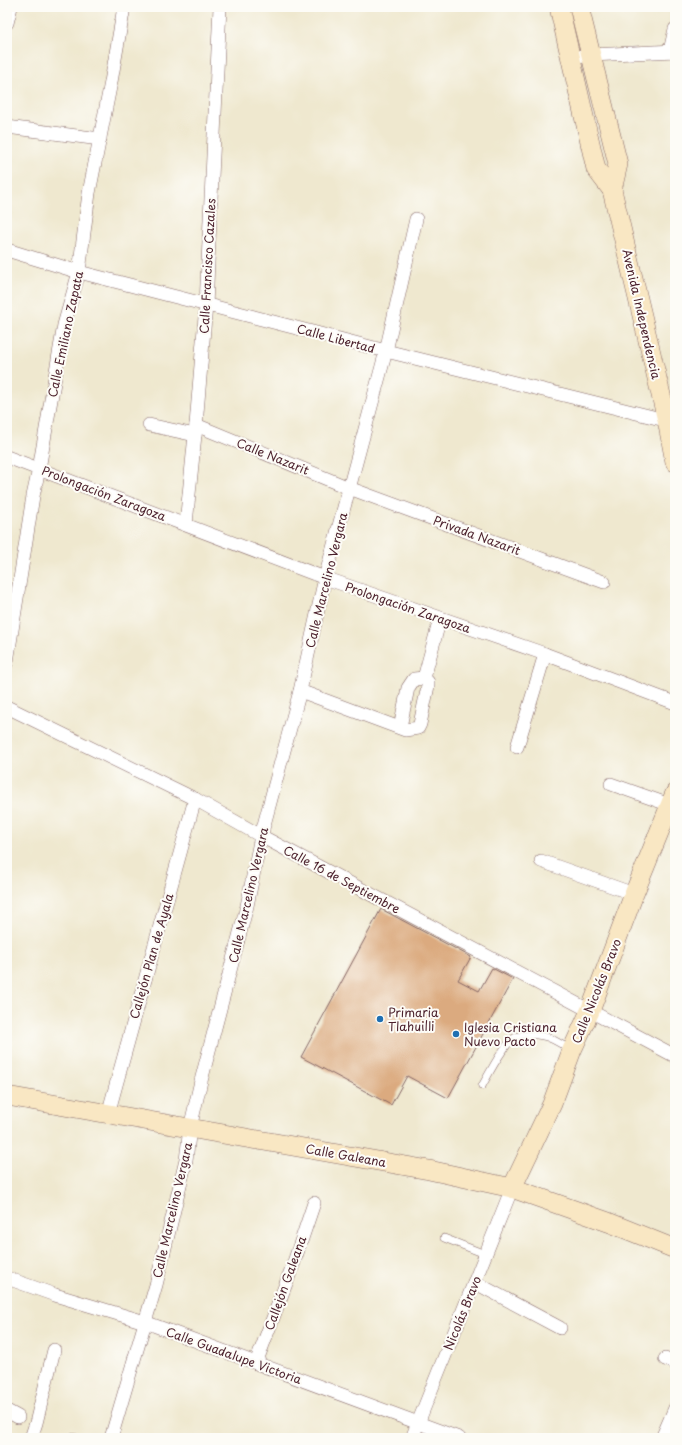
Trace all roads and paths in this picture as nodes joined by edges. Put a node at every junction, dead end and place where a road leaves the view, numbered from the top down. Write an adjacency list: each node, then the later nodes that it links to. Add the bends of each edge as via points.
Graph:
1 (11, 7): 6 (street)
2 (124, 7): 12 (street, Calle Emiliano Zapata)
3 (220, 7): 17 (street, Calle Francisco Cazales)
4 (558, 7): 10 (main road, Avenida Independencia)
5 (578, 7): 9 (main road, Avenida Independencia)
6 (7, 24)
7 (675, 29): 8 (street)
8 (672, 51): 9 (street)
9 (591, 55): 10 (street); 13 (main road, Avenida Independencia, via 618,164)
10 (570, 58): 13 (main road, Avenida Independencia, via 596,169)
11 (7, 127): 12 (street)
12 (100, 139): 16 (street, Calle Emiliano Zapata, via 89,193)
13 (612, 190): 19 (main road, Avenida Independencia)
14 (416, 219): 18 (street, Calle Marcelino Vergara)
15 (7, 250): 16 (street, Calle Libertad)
16 (78, 272): 17 (street, Calle Libertad); 24 (street, Calle Emiliano Zapata, via 64,325)
17 (206, 304): 18 (street, Calle Libertad); 21 (street, Calle Francisco Cazales)
18 (386, 351): 19 (street, Calle Libertad); 25 (street, Calle Marcelino Vergara)
19 (671, 421): 23 (main road, Avenida Independencia)
20 (149, 425): 21 (street, Calle Nazarit)
21 (196, 430): 25 (street, Calle Nazarit); 26 (street, Calle Francisco Cazales)
22 (7, 457): 24 (street, Prolongación Zaragoza)
23 (675, 462)
24 (39, 469): 26 (street, Prolongación Zaragoza); 31 (street, Calle Emiliano Zapata)
25 (349, 488): 27 (street, Calle Marcelino Vergara); 28 (street, Privada Nazarit)
26 (186, 524): 27 (street, Prolongación Zaragoza)
27 (325, 578): 29 (street, Prolongación Zaragoza); 33 (street, Calle Marcelino Vergara)
28 (604, 582)
29 (440, 619): 30 (street, Prolongación Zaragoza); 32 (street)
30 (545, 654): 34 (street, Prolongación Zaragoza); 37 (street)
31 (7, 662)
32 (421, 678): 36 (street, via 411,682 408,688); 36 (street, via 428,682 428,686 420,724 415,729)
33 (300, 691): 36 (street); 41 (street, Calle Marcelino Vergara)
34 (675, 703)
35 (7, 707): 39 (street, Calle 16 de Septiembre)
36 (403, 728)
37 (516, 747)
38 (611, 784): 40 (street)
39 (195, 799): 41 (street, Calle 16 de Septiembre); 49 (street, Callejón Plan de Ayala)
40 (673, 799): 43 (main road, Calle Nicolás Bravo)
41 (262, 836): 44 (street, Calle 16 de Septiembre); 50 (street, Calle Marcelino Vergara, via 247,906)
42 (541, 862): 43 (street)
43 (634, 894): 44 (main road, Calle Nicolás Bravo)
44 (590, 1011): 45 (main road, Calle Nicolás Bravo); 46 (street, Calle 16 de Septiembre)
45 (572, 1050): 47 (lane, via 548,1038 535,1035 515,1037 502,1051); 51 (main road, Calle Nicolás Bravo, via 552,1104)
46 (675, 1056)
47 (482, 1086)
48 (7, 1096): 49 (main road, Calle Galeana)
49 (108, 1114): 50 (main road, Calle Galeana)
50 (190, 1128): 51 (main road, Calle Galeana, via 429,1170); 58 (street, Calle Marcelino Vergara, via 186,1160)
51 (512, 1188): 54 (main road, Calle Galeana); 55 (street, Nicolás Bravo)
52 (314, 1203): 61 (street, Callejón Galeana)
53 (444, 1238): 55 (lane)
54 (675, 1249)
55 (485, 1254): 57 (street, Nicolás Bravo)
56 (7, 1278): 58 (street, Calle Guadalupe Victoria)
57 (474, 1282): 59 (street); 63 (street, Nicolás Bravo)
58 (145, 1322): 61 (street, Calle Guadalupe Victoria); 65 (street, Calle Marcelino Vergara)
59 (560, 1328)
60 (54, 1350): 64 (street)
61 (256, 1363): 63 (street, Calle Guadalupe Victoria)
62 (675, 1408): 68 (street)
63 (418, 1423): 66 (street, Nicolás Bravo); 67 (street, Calle Guadalupe Victoria)
64 (31, 1438)
65 (111, 1438)
66 (412, 1438)
67 (459, 1438)
68 (662, 1438)

